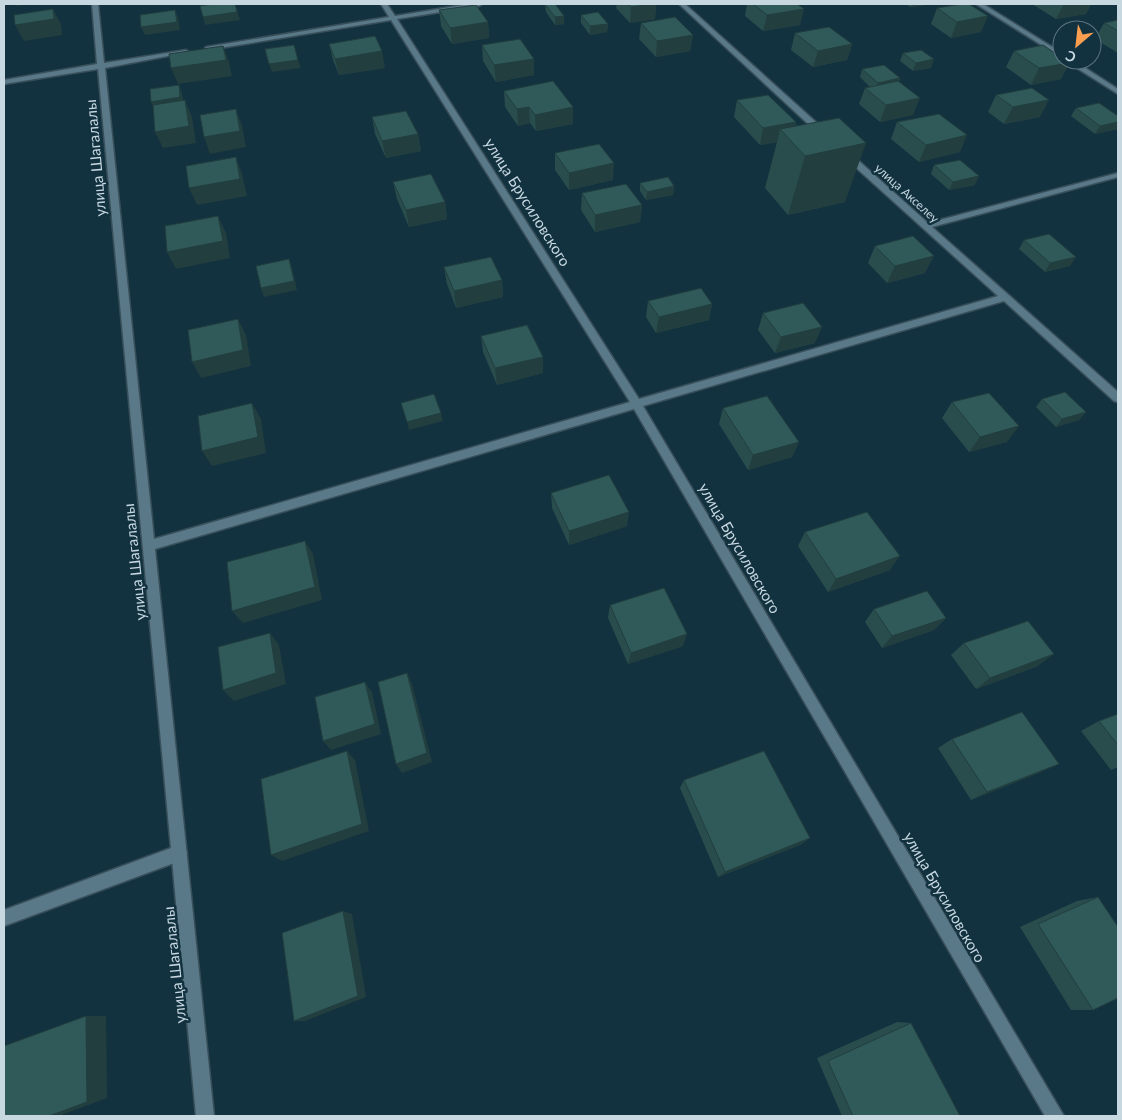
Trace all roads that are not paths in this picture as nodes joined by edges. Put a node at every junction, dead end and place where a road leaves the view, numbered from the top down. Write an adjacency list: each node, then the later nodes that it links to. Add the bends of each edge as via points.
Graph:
1 (95, 4): 8 (street, улица Шагалалы)
2 (384, 4): 6 (street, улица Брусиловского)
3 (478, 4): 6 (street)
4 (682, 4): 12 (street)
5 (979, 4): 7 (street)
6 (392, 18): 8 (street); 18 (street, улица Брусиловского)
7 (1052, 50)
8 (102, 66): 10 (street); 19 (street, улица Шагалалы)
9 (1084, 70): 11 (street)
10 (4, 82)
11 (1118, 92)
12 (829, 139)
13 (836, 145): 15 (street, улица Акселеу)
14 (1118, 174): 15 (street)
15 (925, 226): 16 (street, улица Акселеу)
16 (1006, 298): 17 (street, улица Акселеу); 18 (street)
17 (1118, 398)
18 (636, 403): 19 (street); 23 (street, улица Брусиловского)
19 (148, 546): 20 (street, улица Шагалалы)
20 (179, 853): 21 (street); 22 (street, улица Шагалалы)
21 (4, 918)
22 (205, 1116)
23 (1055, 1116)

